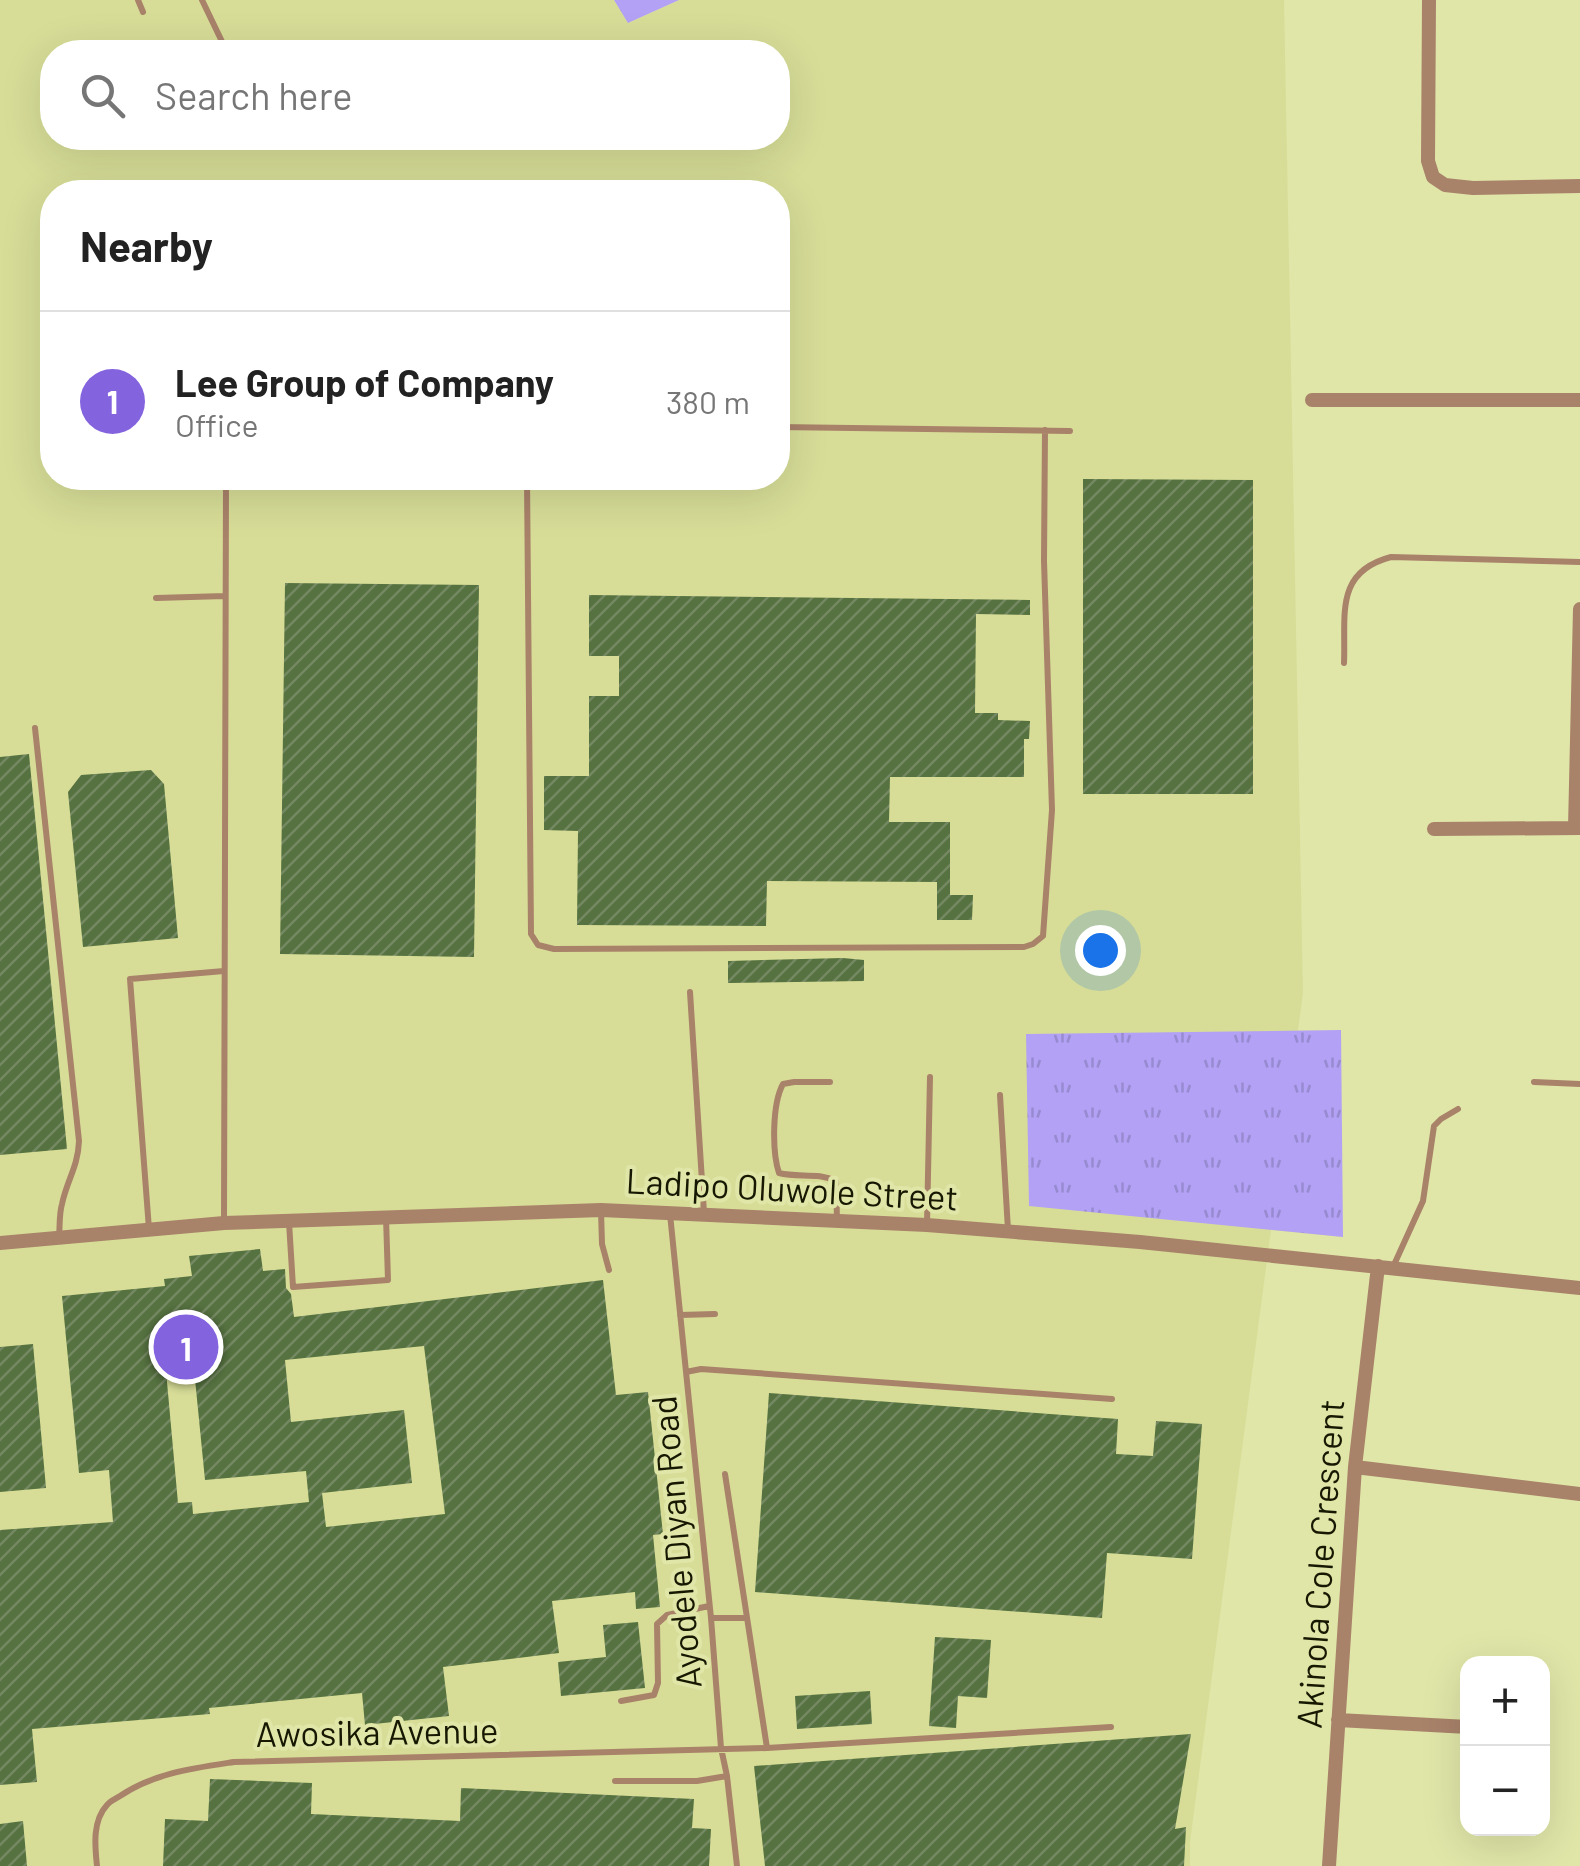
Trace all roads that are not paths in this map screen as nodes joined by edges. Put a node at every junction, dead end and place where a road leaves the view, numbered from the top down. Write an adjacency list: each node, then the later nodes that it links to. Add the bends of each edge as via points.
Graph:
1 (138, 0): 4 (lane)
2 (202, 0): 5 (lane)
3 (1429, 0): 6 (street, via 1433,177 1473,188)
4 (143, 12)
5 (221, 40)
6 (1580, 186)
7 (1312, 400): 8 (street)
8 (1580, 400)
9 (790, 427): 10 (lane)
10 (1045, 430): 11 (lane); 13 (lane, via 1052,810 1043,936 1024,947 538,945 531,934)
11 (1070, 430)
12 (226, 490): 15 (lane)
13 (527, 490)
14 (1580, 562): 18 (lane, via 1371,562 1348,590)
15 (225, 596): 16 (lane); 22 (lane)
16 (156, 598)
17 (1580, 609): 20 (street)
18 (1344, 663)
19 (34, 728): 40 (lane, via 78,1141)
20 (1577, 828): 21 (street)
21 (1434, 829)
22 (224, 971): 36 (lane); 38 (lane, via 130,979)
23 (690, 992): 32 (lane)
24 (930, 1078): 37 (lane)
25 (830, 1082): 35 (lane, via 784,1084 774,1158 778,1173 836,1181)
26 (1534, 1082): 27 (lane)
27 (1580, 1084)
28 (1000, 1095): 39 (lane)
29 (1458, 1109): 42 (lane, via 1434,1126 1423,1201)
30 (601, 1210): 31 (street, Ladipo Oluwole Street); 33 (street, Ladipo Oluwole Street); 43 (lane)
31 (670, 1213): 32 (street, Ladipo Oluwole Street); 46 (lane, Ayodele Diyan Road)
32 (704, 1214): 35 (street, Ladipo Oluwole Street)
33 (386, 1218): 34 (street, Ladipo Oluwole Street); 34 (lane, via 388,1280 293,1287)
34 (289, 1221): 36 (street, Ladipo Oluwole Street)
35 (836, 1221): 37 (street, Ladipo Oluwole Street)
36 (224, 1223): 38 (street, Ladipo Oluwole Street)
37 (927, 1225): 39 (street, Ladipo Oluwole Street)
38 (148, 1230): 40 (street, Ladipo Oluwole Street)
39 (1008, 1232): 42 (street, Ladipo Oluwole Street)
40 (59, 1238): 41 (street, Ladipo Oluwole Street)
41 (0, 1243)
42 (1386, 1267): 44 (street, Ladipo Oluwole Street); 49 (street, Akinola Cole Crescent)
43 (609, 1270)
44 (1580, 1288)
45 (714, 1314): 46 (lane)
46 (680, 1315): 47 (lane, Ayodele Diyan Road)
47 (686, 1372): 48 (lane); 52 (lane, Ayodele Diyan Road)
48 (1112, 1399)
49 (1355, 1467): 51 (street); 56 (street, Akinola Cole Crescent)
50 (726, 1474): 54 (lane)
51 (1580, 1494)
52 (709, 1606): 53 (lane, Ayodele Diyan Road); 55 (lane, via 658,1624 654,1695)
53 (711, 1618): 54 (lane); 59 (lane, Ayodele Diyan Road)
54 (746, 1618): 60 (lane)
55 (621, 1701)
56 (1338, 1720): 58 (street); 65 (street, Akinola Cole Crescent)
57 (1110, 1726): 60 (lane)
58 (1460, 1727)
59 (721, 1748): 60 (lane); 61 (lane, Ayodele Diyan Road); 63 (lane, Awosika Avenue, via 234,1762 180,1770 106,1804 94,1844)
60 (768, 1748)
61 (727, 1776): 62 (lane); 64 (lane, Ayodele Diyan Road)
62 (615, 1782)
63 (97, 1866)
64 (737, 1866)
65 (1330, 1866)

